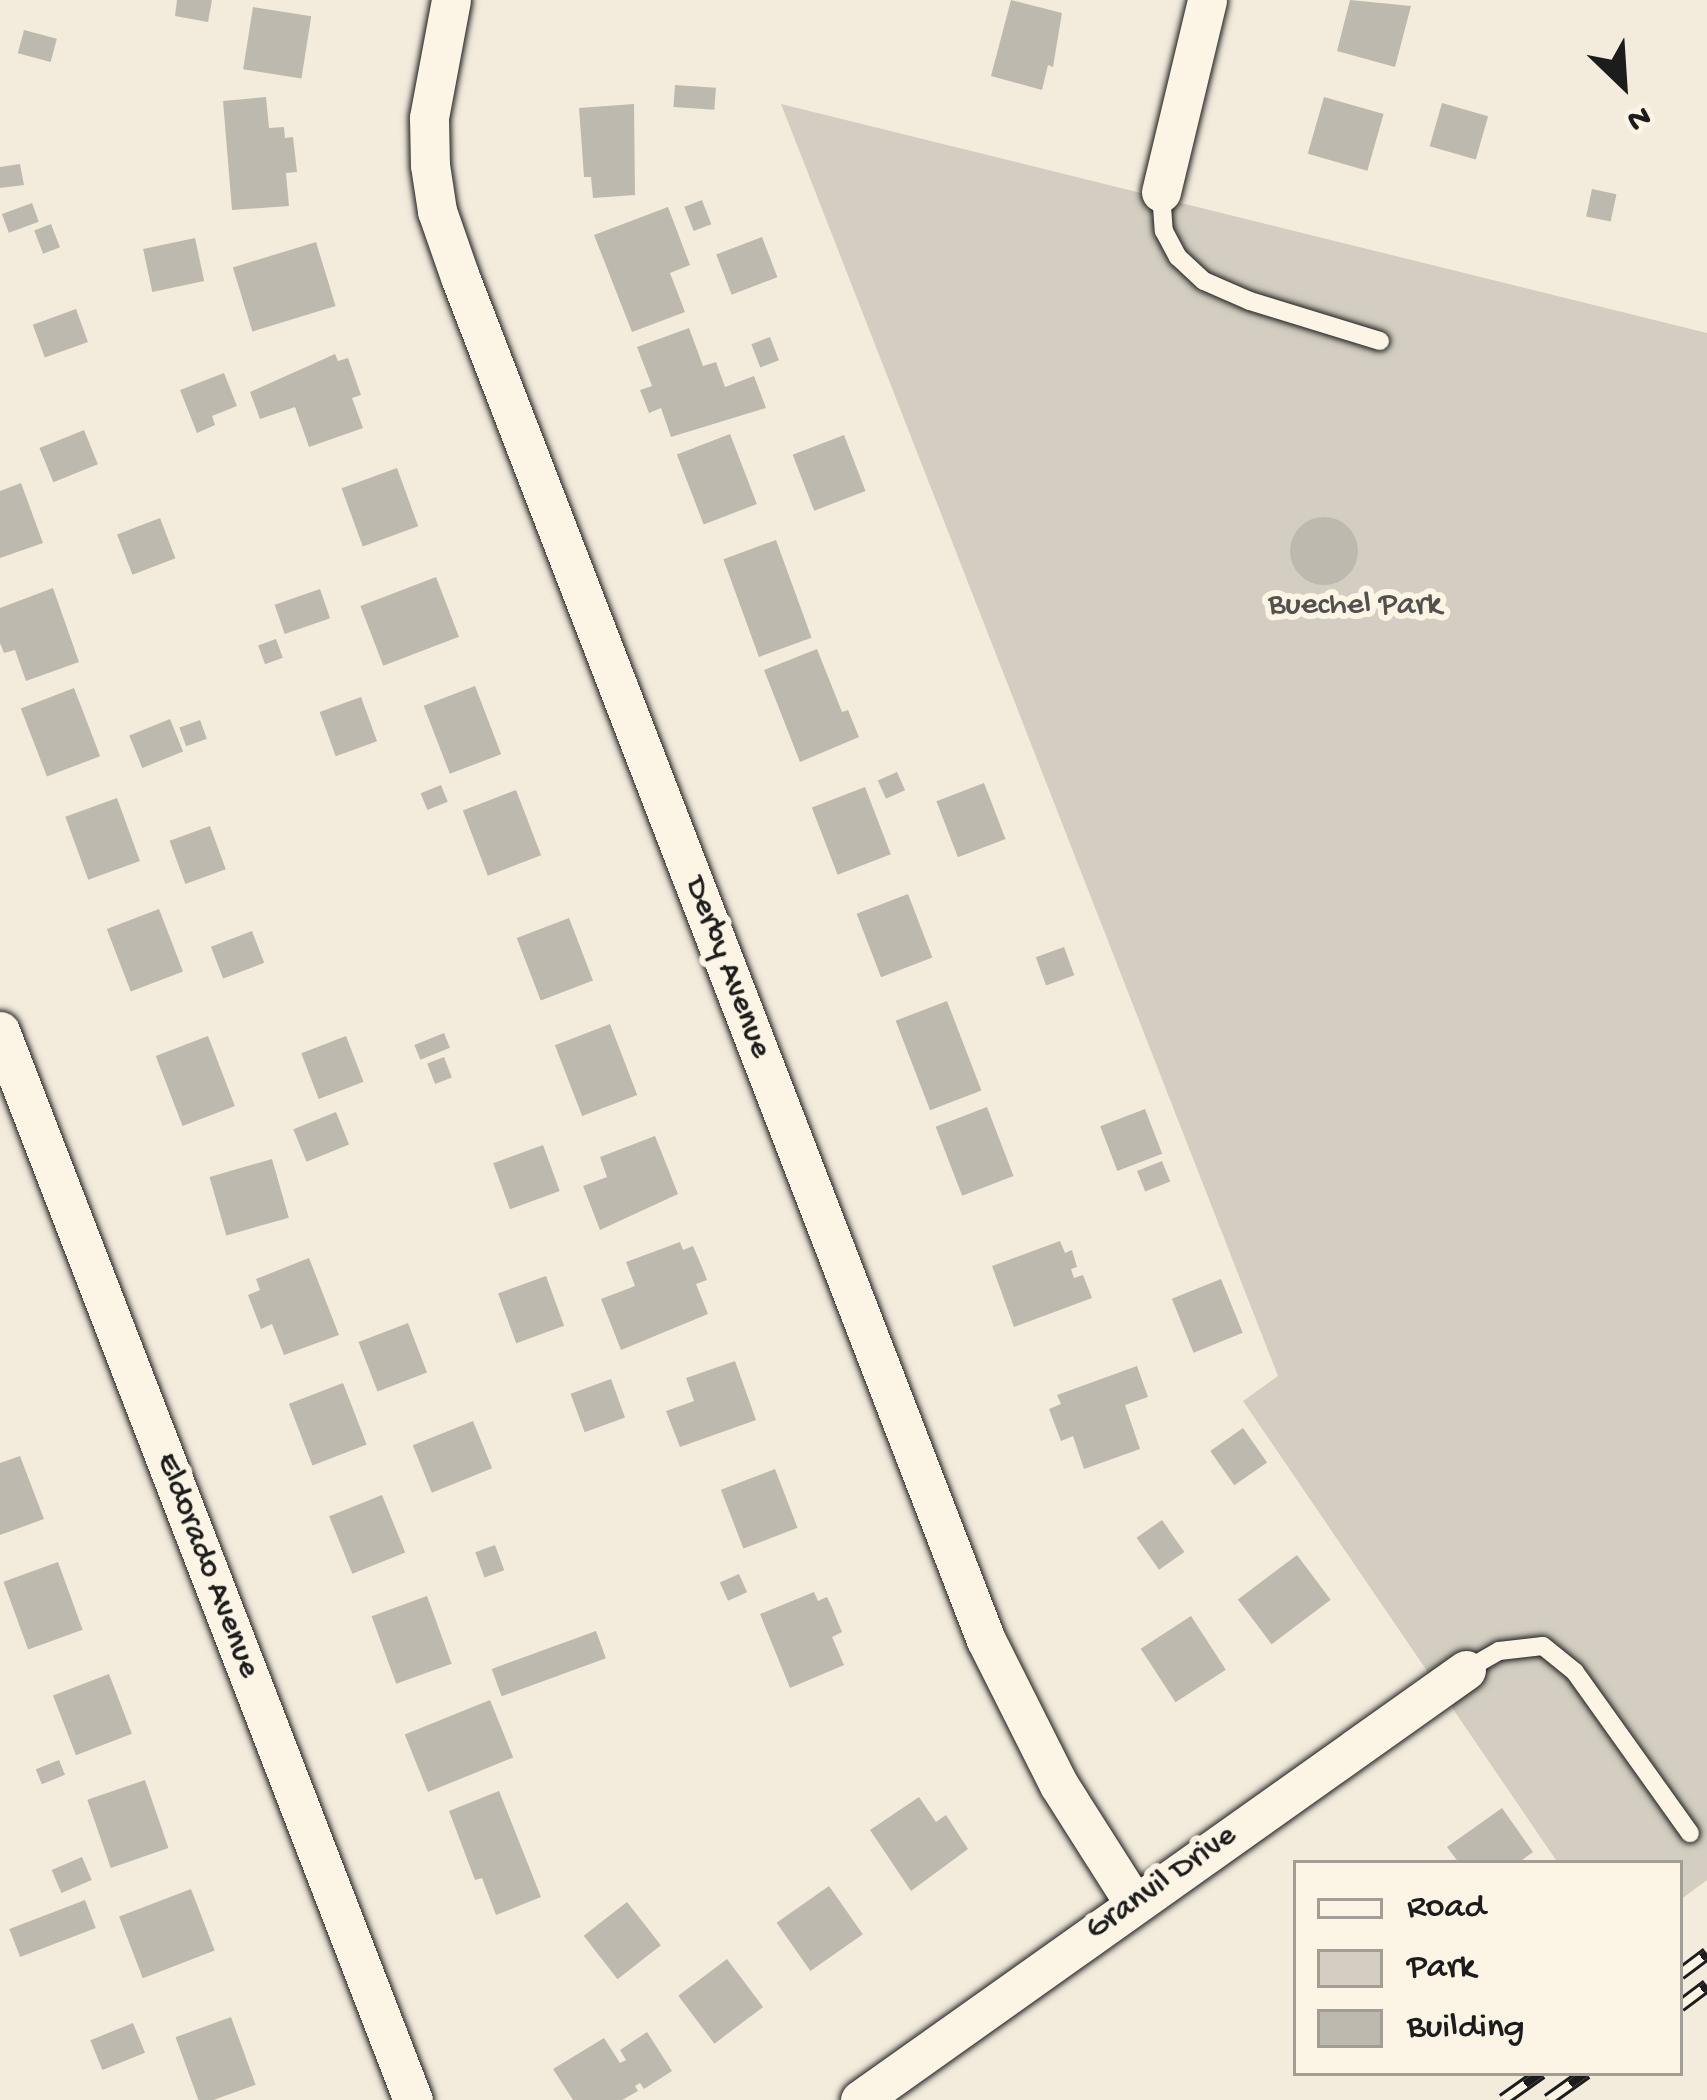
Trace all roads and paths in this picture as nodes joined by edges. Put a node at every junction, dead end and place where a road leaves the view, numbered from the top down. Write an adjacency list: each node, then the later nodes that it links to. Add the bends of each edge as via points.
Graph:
1 (451, 0): 8 (street, Derby Avenue, via 429,118 430,165 460,277 986,1640 1059,1785)
2 (1208, 0): 3 (street)
3 (1161, 192): 4 (lane, via 1164,231 1204,281)
4 (1380, 341)
5 (0, 1030): 9 (street, Eldorado Avenue)
6 (1466, 1670): 7 (lane, via 1499,1651 1544,1646 1575,1672); 8 (street, Granvil Drive)
7 (1690, 1833)
8 (1134, 1903): 10 (street, Granvil Drive)
9 (413, 2100)
10 (860, 2100)

